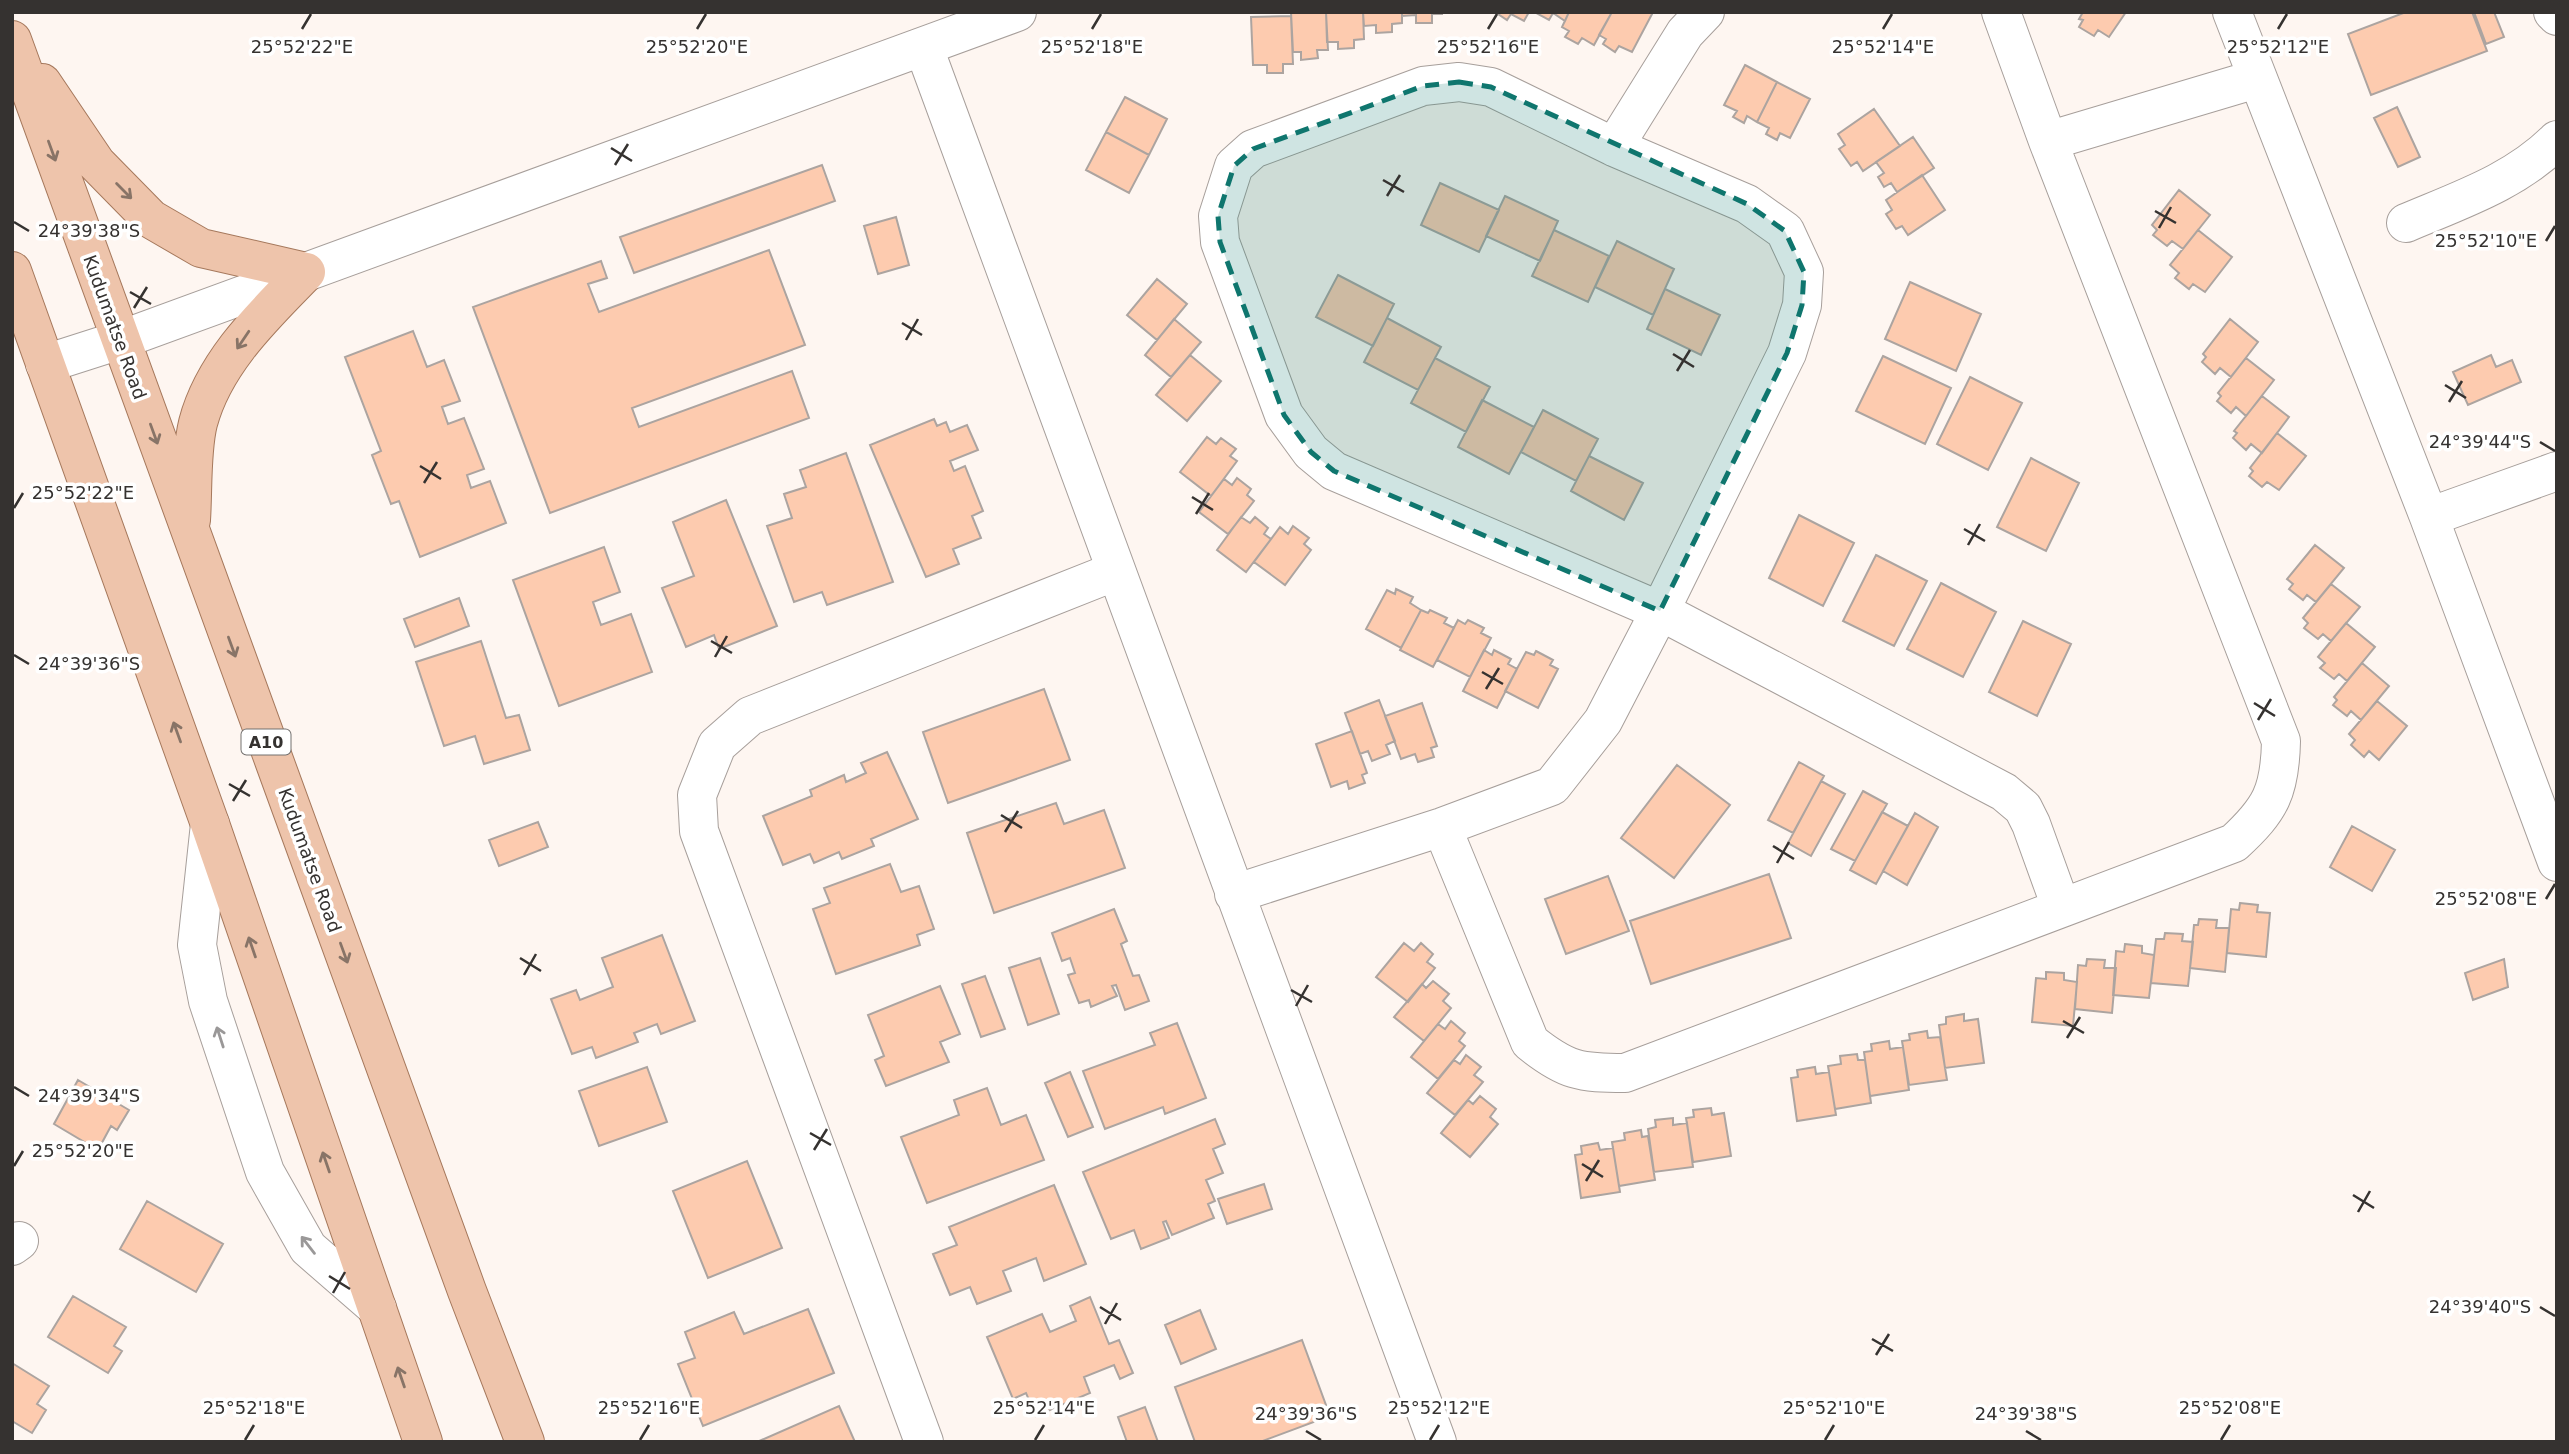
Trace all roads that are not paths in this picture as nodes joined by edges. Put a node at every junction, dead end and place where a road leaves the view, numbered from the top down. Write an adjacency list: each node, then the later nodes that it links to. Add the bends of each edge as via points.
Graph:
1 (1017, 12): 8 (street)
2 (1705, 12): 12 (street, via 1685,33)
3 (2001, 12): 11 (street)
4 (2232, 12): 9 (street)
5 (2553, 12): 6 (street)
6 (2557, 16)
7 (12, 39): 15 (main road, one-way to 15, via 96,163 151,219 201,248); 16 (main road, Kudumatse Road / A10, one-way to 16)
8 (924, 48): 15 (street); 21 (street)
9 (2256, 79): 11 (street); 19 (street)
10 (2557, 140): 13 (street, via 2504,180)
11 (2048, 141): 27 (street, via 2281,741 2277,789 2254,825 2234,843)
12 (1614, 147): 22 (street, via 1747,204 1785,231 1804,272 1802,305 1787,353); 22 (street, via 1491,87 1459,82 1423,86 1253,149 1234,166 1218,216 1220,242 1284,415 1334,471)
13 (2406, 223)
14 (12, 271): 17 (main road)
15 (306, 272): 16 (street); 20 (main road, one-way to 20, via 252,327 218,377 198,424)
16 (120, 340): 17 (street); 20 (main road, Kudumatse Road / A10, one-way to 20)
17 (45, 364): 23 (main road, one-way to 17)
18 (2557, 471): 19 (street)
19 (2429, 517): 25 (street)
20 (190, 533): 30 (main road, Kudumatse Road / A10, one-way to 30)
21 (1115, 571): 26 (street); 31 (street, via 750,716 718,745 697,795 699,831)
22 (1660, 611): 24 (street, via 1603,721 1552,786); 27 (street, via 2004,792 2023,808 2031,824)
23 (210, 824): 28 (main road, one-way to 23); 28 (street, one-way to 23, via 308,1248 265,1172 208,1001 197,945)
24 (1442, 827): 26 (street); 27 (street, via 1530,1042 1552,1060 1586,1073 1625,1073)
25 (2557, 862)
26 (1234, 894): 32 (street)
27 (2061, 907)
28 (376, 1308): 29 (main road, one-way to 28)
29 (423, 1442)
30 (525, 1442)
31 (924, 1442)
32 (1437, 1442)

